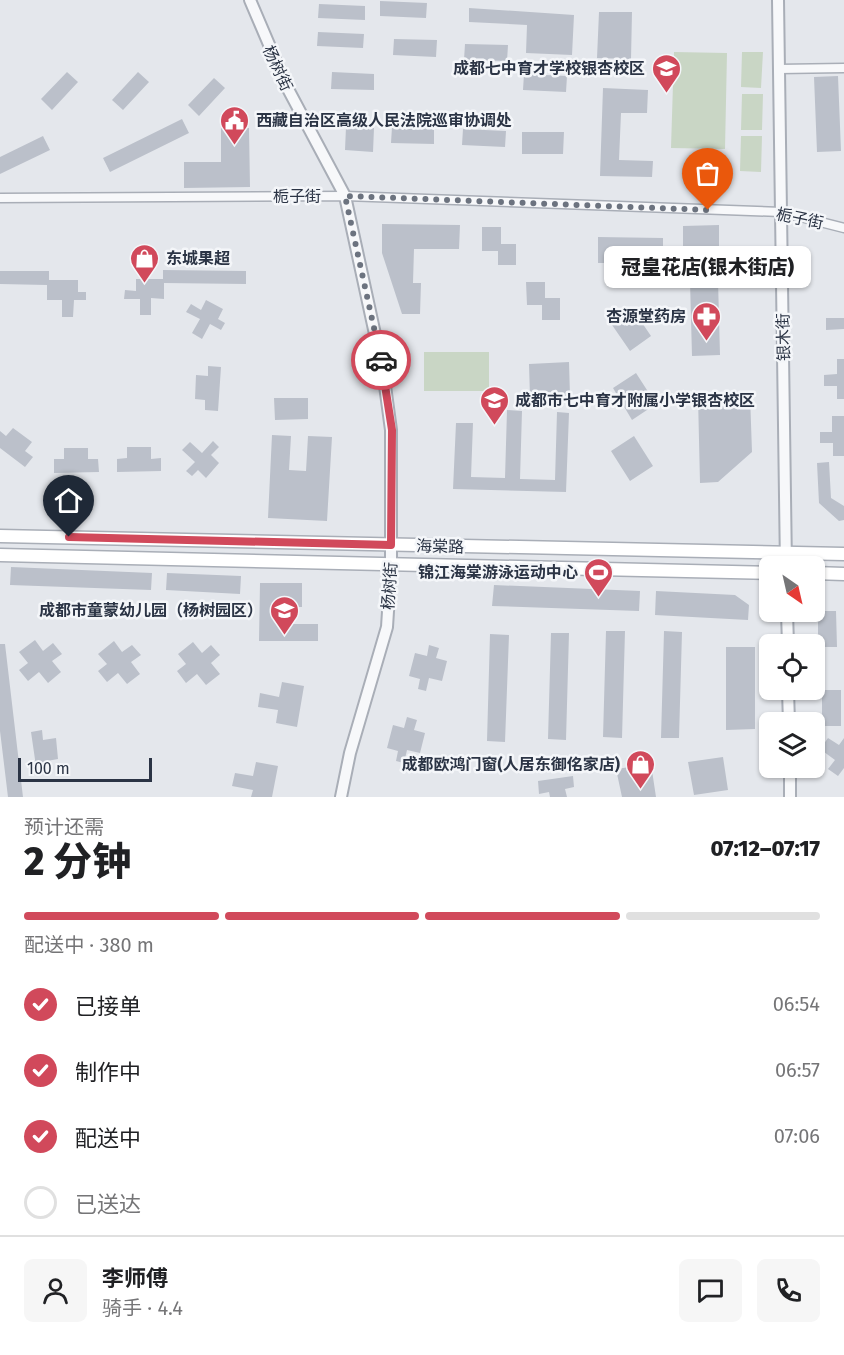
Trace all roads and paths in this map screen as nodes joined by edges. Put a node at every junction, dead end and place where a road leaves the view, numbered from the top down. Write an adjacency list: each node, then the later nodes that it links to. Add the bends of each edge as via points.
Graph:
1 (250, 0): 5 (street, 杨树街, via 288,89)
2 (778, 0): 4 (street, 银木街)
3 (844, 68): 4 (street)
4 (779, 69): 7 (street, 银木街)
5 (345, 196): 6 (street, 栀子街); 7 (street, 栀子街); 10 (street, 杨树街, via 392,430)
6 (0, 198)
7 (781, 212): 8 (street, 栀子街); 11 (street, 银木街)
8 (844, 228)
9 (0, 536): 10 (main road, 海棠路)
10 (391, 545): 11 (main road, 海棠路); 14 (street, 杨树街)
11 (786, 553): 12 (main road, 海棠路)
12 (844, 554)
13 (0, 555): 14 (main road, 海棠路)
14 (391, 564): 15 (main road, 海棠路); 19 (street, 杨树街, via 387,627)
15 (759, 573)
16 (825, 573): 17 (main road)
17 (844, 574)
18 (790, 778): 20 (street)
19 (341, 797)
20 (790, 797)

